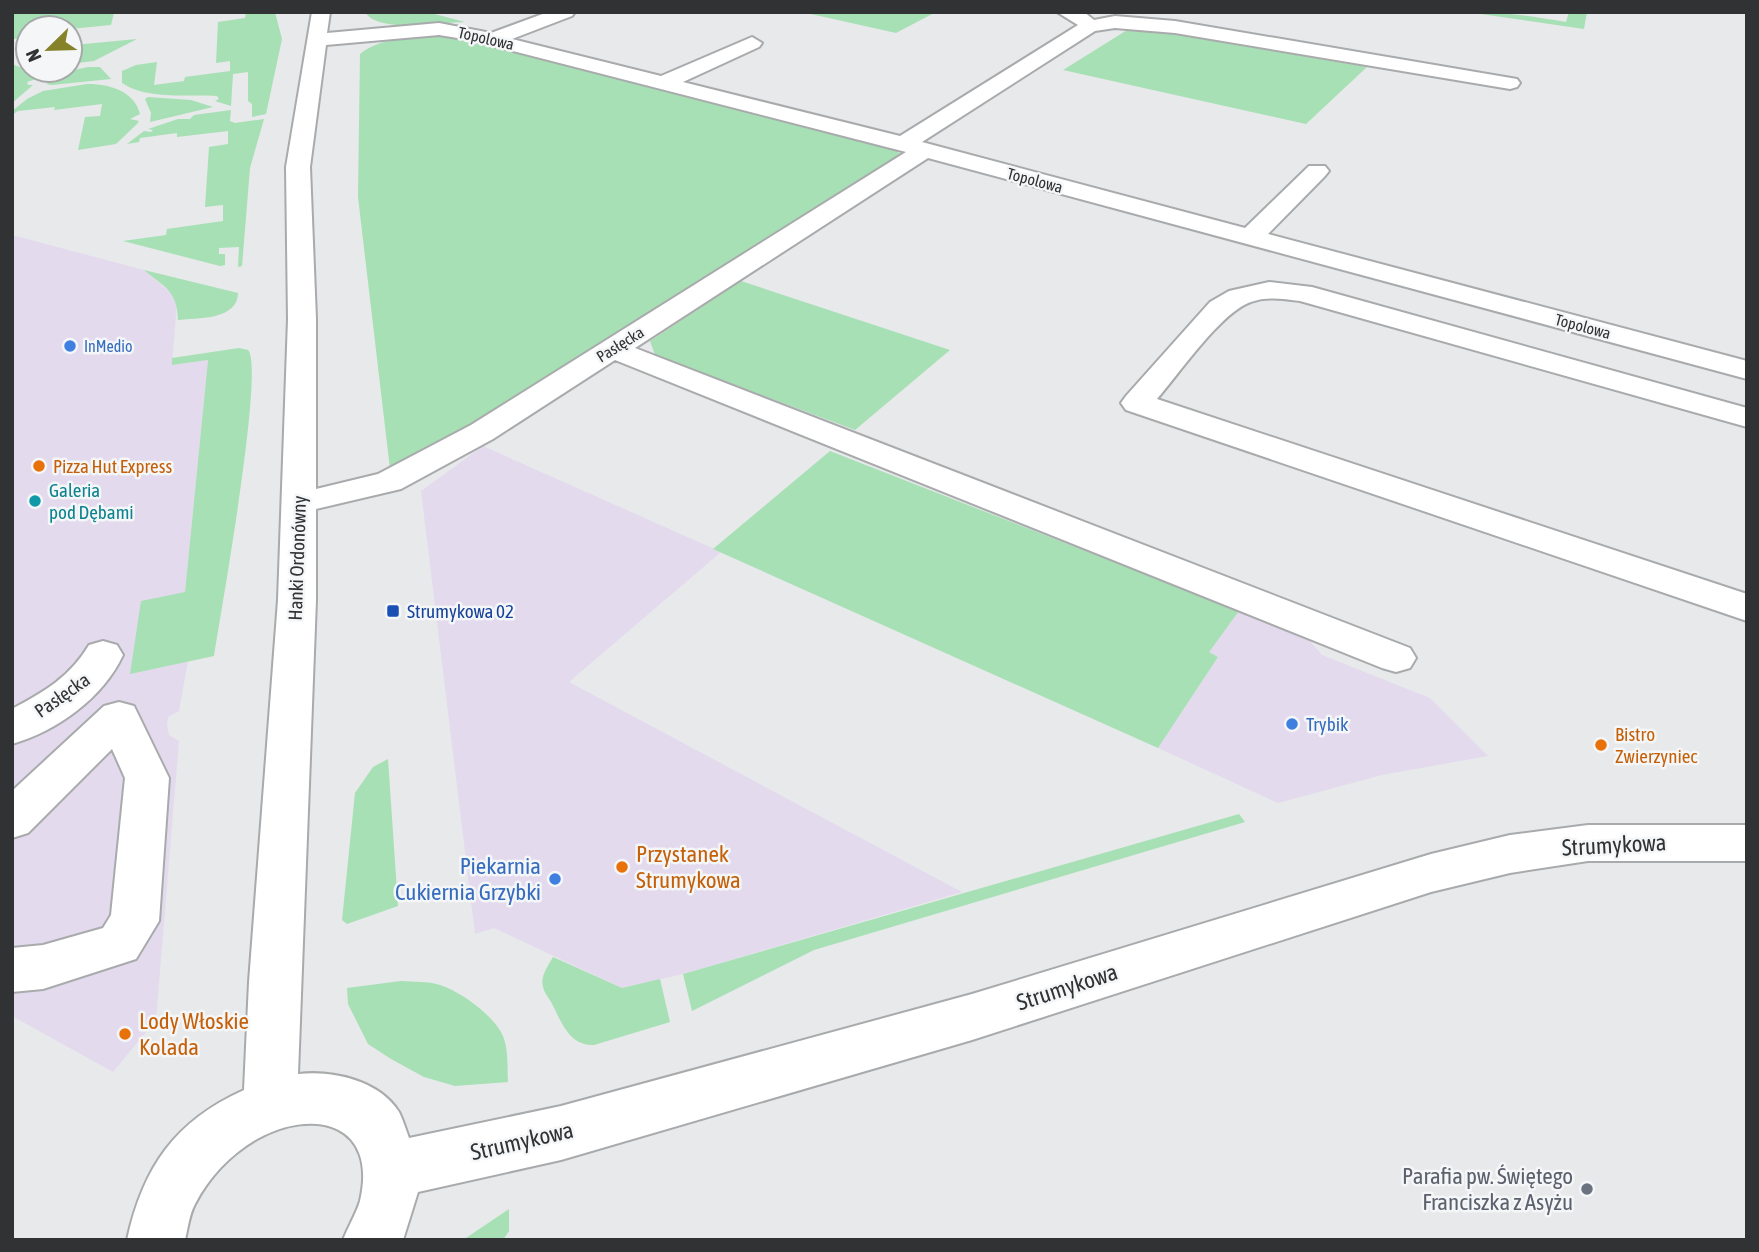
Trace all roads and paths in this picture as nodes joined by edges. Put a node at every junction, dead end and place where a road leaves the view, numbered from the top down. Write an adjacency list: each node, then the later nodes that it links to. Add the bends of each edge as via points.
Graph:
1 (566, 12): 4 (street)
2 (1077, 18): 7 (street, via 1175,27); 8 (street, Pasłęcka)
3 (319, 26): 4 (street, Topolowa, via 439,29); 14 (street, Hanki Ordonówny, via 298,167 302,319)
4 (493, 39): 6 (street, Topolowa)
5 (751, 43): 6 (street)
6 (663, 83): 8 (street, Topolowa)
7 (1510, 83)
8 (914, 147): 10 (street, Topolowa); 11 (street, Pasłęcka)
9 (1317, 171): 10 (street)
10 (1250, 237): 12 (street, Topolowa)
11 (612, 349): 14 (street, Pasłęcka, via 482,432 389,482); 17 (street)
12 (1747, 370)
13 (1747, 418): 15 (street, via 1303,293 1277,290 1254,291 1220,308 1137,403)
14 (299, 503): 22 (street, Hanki Ordonówny)
15 (1747, 608)
16 (103, 654): 18 (street, Pasłęcka, via 99,668 85,682)
17 (1396, 658)
18 (12, 729)
19 (12, 820): 21 (street, via 119,717 147,778 135,921 118,944 43,967)
20 (1747, 843): 23 (street, Strumykowa, via 1588,844 1510,854 1431,873 972,1017 561,1133)
21 (12, 970)
22 (270, 1105): 23 (street, via 329,1098 353,1106 373,1122 387,1143); 24 (street, via 241,1118 192,1159 172,1186)
23 (392, 1170): 25 (street, via 385,1212)
24 (156, 1240)
25 (372, 1240)

